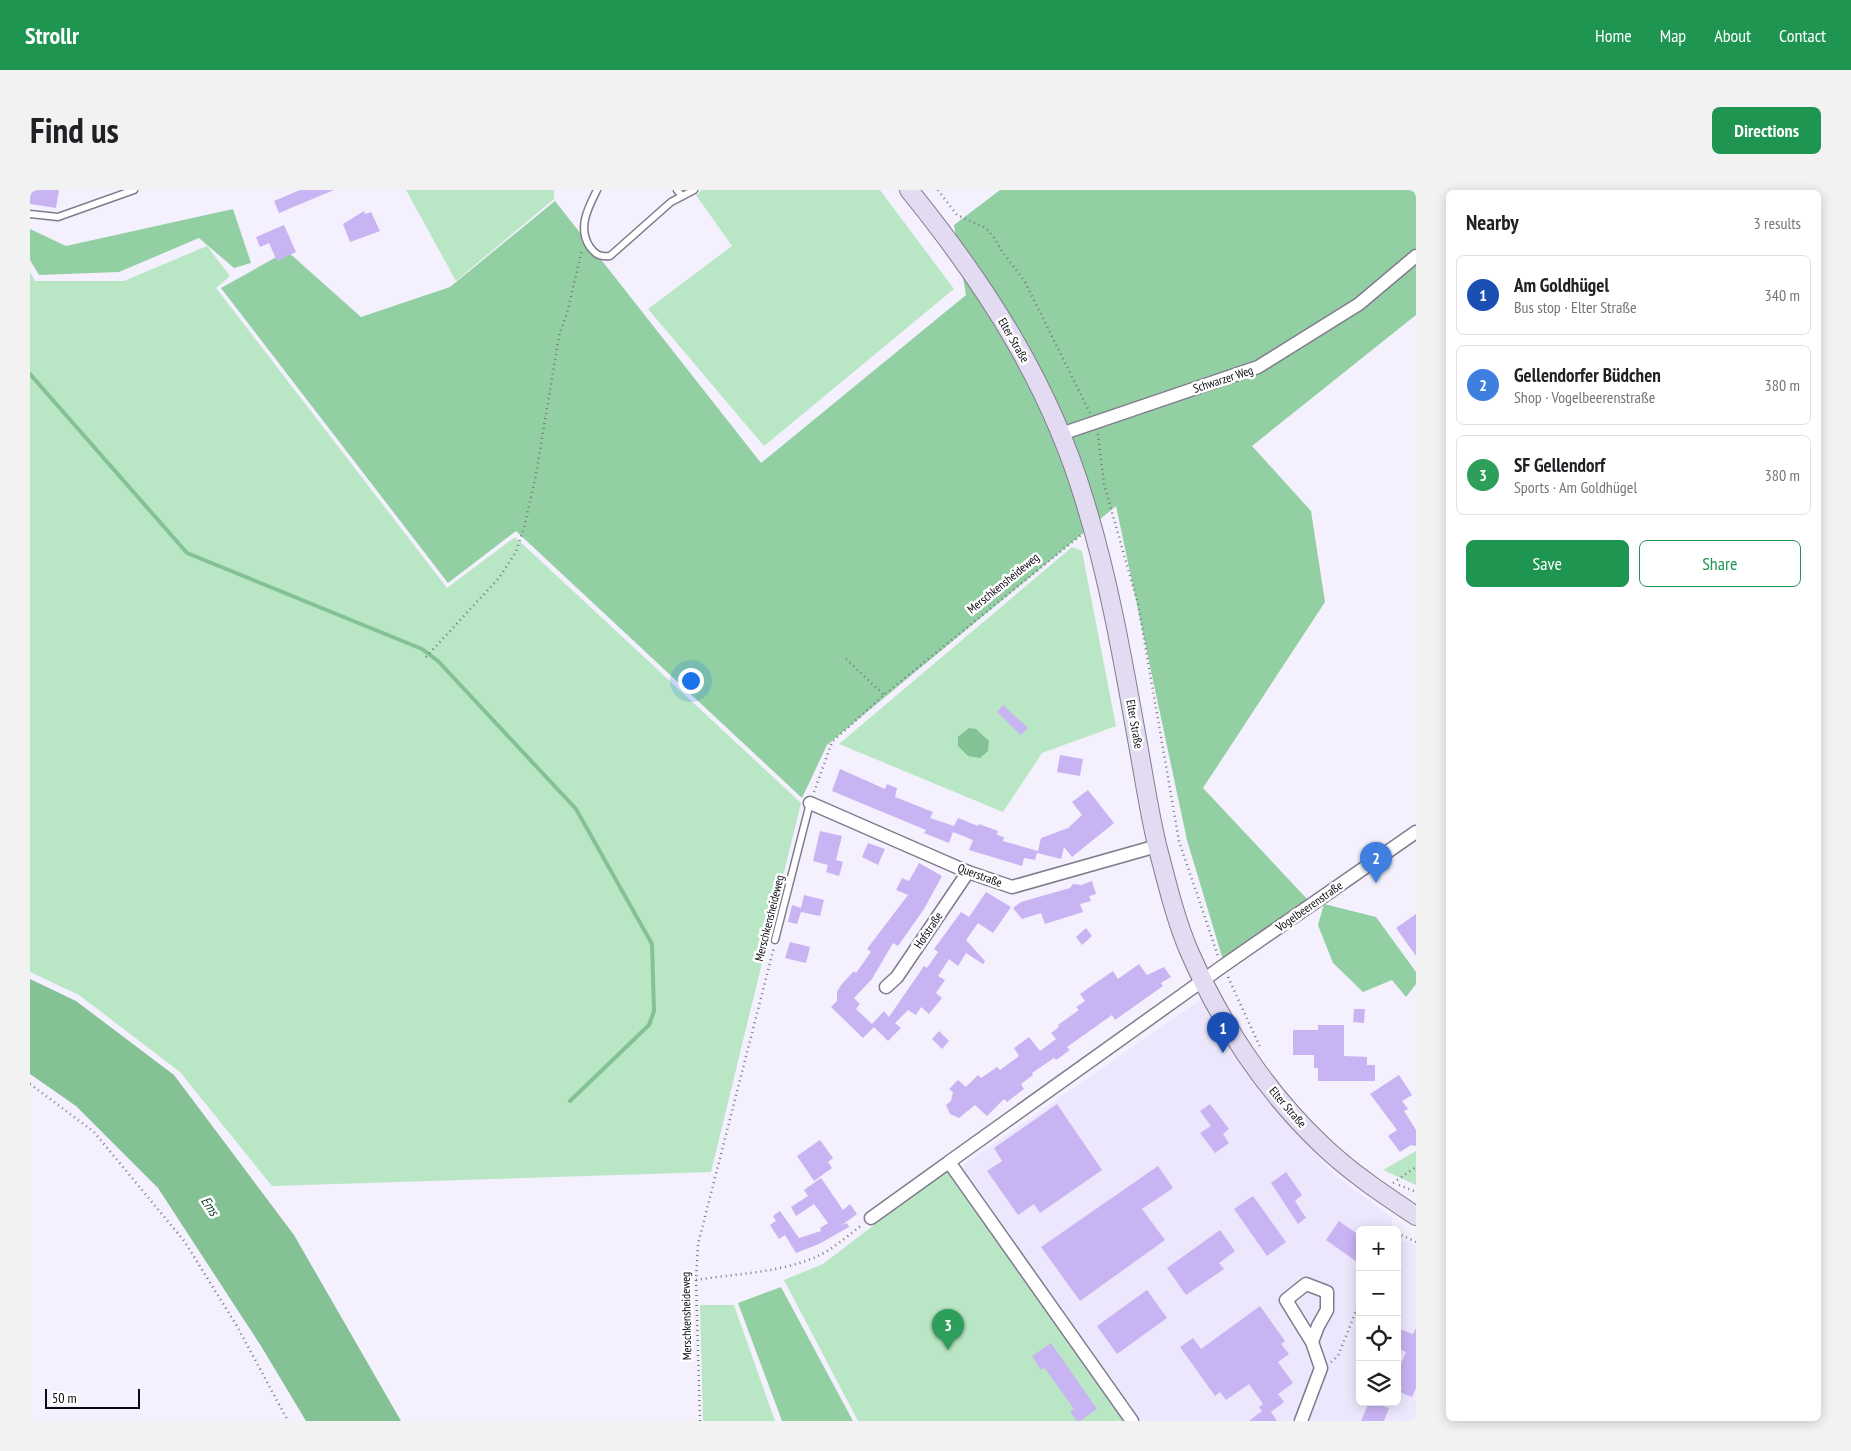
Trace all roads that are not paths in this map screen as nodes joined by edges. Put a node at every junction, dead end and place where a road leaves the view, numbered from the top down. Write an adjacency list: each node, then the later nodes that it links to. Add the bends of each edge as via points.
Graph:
1 (134, 190): 7 (lane, via 58,217)
2 (597, 190): 6 (lane, via 583,229 585,239 594,253 600,256 610,256)
3 (677, 190): 6 (lane)
4 (694, 190): 6 (lane)
5 (909, 190): 9 (main road, Elter Straße, via 969,268 1009,328)
6 (682, 196)
7 (30, 214)
8 (1416, 256): 9 (street, Schwarzer Weg, via 1359,304 1258,367)
9 (1061, 434): 12 (main road, Elter Straße, via 1084,498 1113,607)
10 (810, 803): 13 (street, Querstraße); 14 (lane, Merschkensheideweg)
11 (1416, 832): 15 (street, Vogelbeerenstraße)
12 (1157, 846): 13 (street, Querstraße, via 1012,887); 15 (main road, Elter Straße, via 1183,933)
13 (968, 872): 16 (street, Hofstraße, via 897,976)
14 (775, 940)
15 (1204, 981): 17 (street, Vogelbeerenstraße); 18 (main road, Elter Straße, via 1236,1040 1295,1116 1344,1164)
16 (886, 987)
17 (949, 1162): 19 (street, Vogelbeerenstraße); 21 (street)
18 (1416, 1216)
19 (871, 1218)
20 (1312, 1342): 22 (street, via 1321,1368)
21 (1132, 1421)
22 (1301, 1421)

